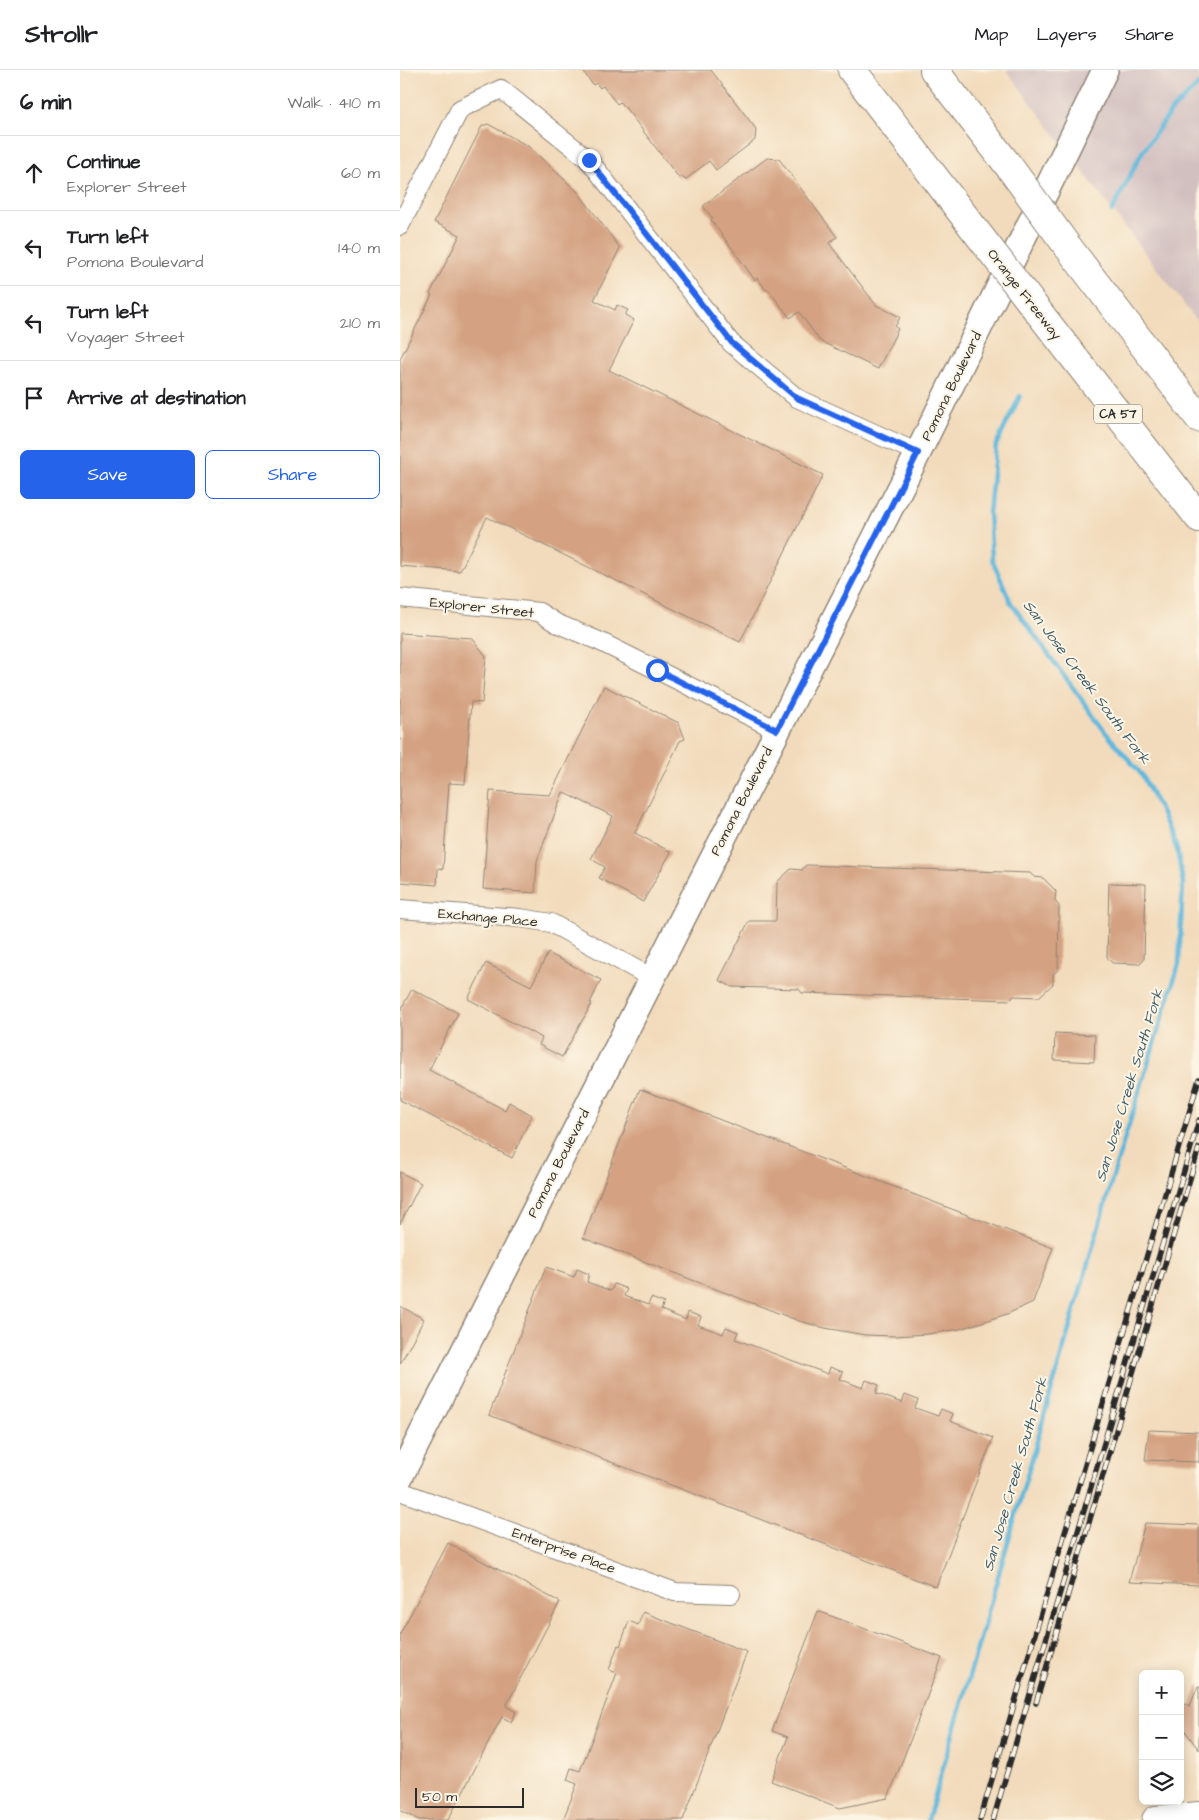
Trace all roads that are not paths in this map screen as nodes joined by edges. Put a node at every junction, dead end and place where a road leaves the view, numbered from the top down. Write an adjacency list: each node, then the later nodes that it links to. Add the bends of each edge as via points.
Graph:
1 (852, 70): 7 (main road, Orange Freeway / CA 57, bridge)
2 (934, 70): 5 (main road, bridge)
3 (1105, 70): 6 (street, Pomona Boulevard)
4 (400, 226): 6 (street, via 460,109 501,89 589,160 732,343 797,398)
5 (1199, 418)
6 (918, 453): 9 (street, Pomona Boulevard)
7 (1199, 518)
8 (400, 598): 9 (street, Explorer Street, via 539,612)
9 (777, 730): 11 (street, Pomona Boulevard)
10 (400, 909): 11 (street, Exchange Place, via 551,923)
11 (652, 978): 12 (street, Pomona Boulevard)
12 (400, 1477)
13 (400, 1490): 14 (street, Enterprise Place, via 675,1592)
14 (731, 1594)
15 (1199, 1816): 16 (main road)
16 (1156, 1820)

